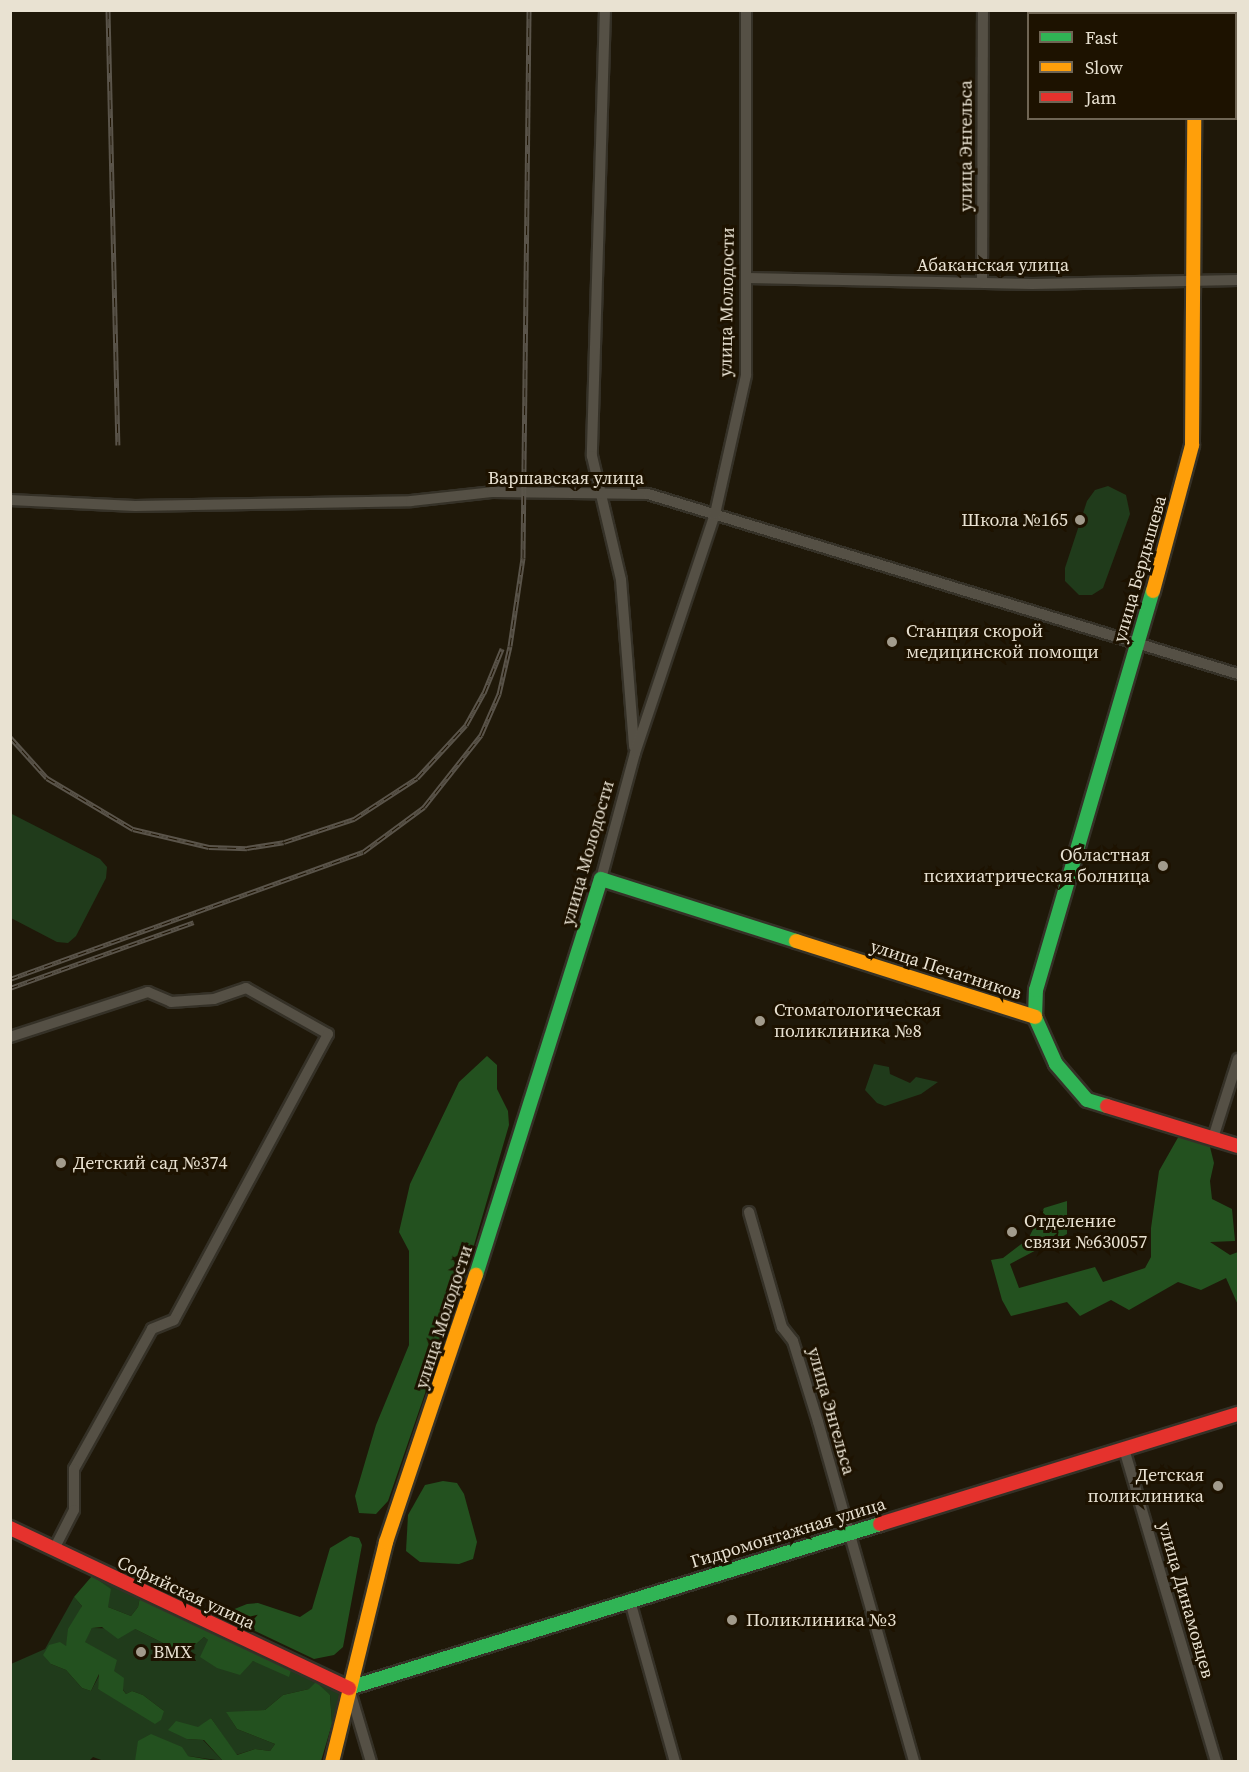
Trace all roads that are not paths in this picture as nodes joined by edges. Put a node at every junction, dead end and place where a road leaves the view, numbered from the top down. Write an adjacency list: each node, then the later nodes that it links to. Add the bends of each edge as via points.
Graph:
1 (605, 10): 9 (street, via 592,456)
2 (746, 10): 5 (street, улица Молодости)
3 (983, 10): 8 (street, улица Энгельса)
4 (1194, 120): 6 (street, улица Бердышева)
5 (748, 278): 8 (street, Абаканская улица); 11 (street, улица Молодости, via 746,375)
6 (1194, 280): 7 (street, Абаканская улица); 8 (street, Абаканская улица); 12 (street, улица Бердышева, via 1192,445)
7 (1239, 280)
8 (982, 282)
9 (598, 490): 10 (street, Варшавская улица, via 301,504 135,506); 11 (street, Варшавская улица, via 648,494); 14 (street, via 621,580)
10 (10, 500)
11 (715, 514): 12 (street, Варшавская улица, via 939,579); 14 (street, улица Молодости)
12 (1138, 645): 13 (street, Варшавская улица); 16 (street, улица Бердышева, via 1036,990)
13 (1239, 674)
14 (635, 753): 15 (street, улица Молодости)
15 (601, 879): 16 (street, улица Печатников); 28 (street, улица Молодости, via 445,1374 386,1542)
16 (1035, 1017): 19 (street, улица Печатников, via 1056,1064 1087,1100)
17 (10, 1037): 26 (street, via 148,992 171,1002 214,999 246,988 328,1034 174,1320 152,1329 74,1469 74,1510)
18 (1239, 1059): 19 (street)
19 (1213, 1138): 20 (street, улица Печатников)
20 (1239, 1146)
21 (749, 1212): 25 (street, улица Энгельса, via 782,1327 793,1341)
22 (1239, 1414): 23 (street, Гидромонтажная улица)
23 (1124, 1449): 25 (street, Гидромонтажная улица); 33 (street, улица Динамовцев)
24 (10, 1528): 26 (street, Софийская улица)
25 (848, 1532): 27 (street, Гидромонтажная улица); 32 (street, улица Энгельса)
26 (54, 1550): 28 (street, Софийская улица)
27 (630, 1601): 28 (street, Гидромонтажная улица); 31 (street)
28 (348, 1688): 29 (street, улица Молодости); 30 (street)
29 (332, 1761)
30 (370, 1761)
31 (675, 1761)
32 (914, 1761)
33 (1216, 1761)

